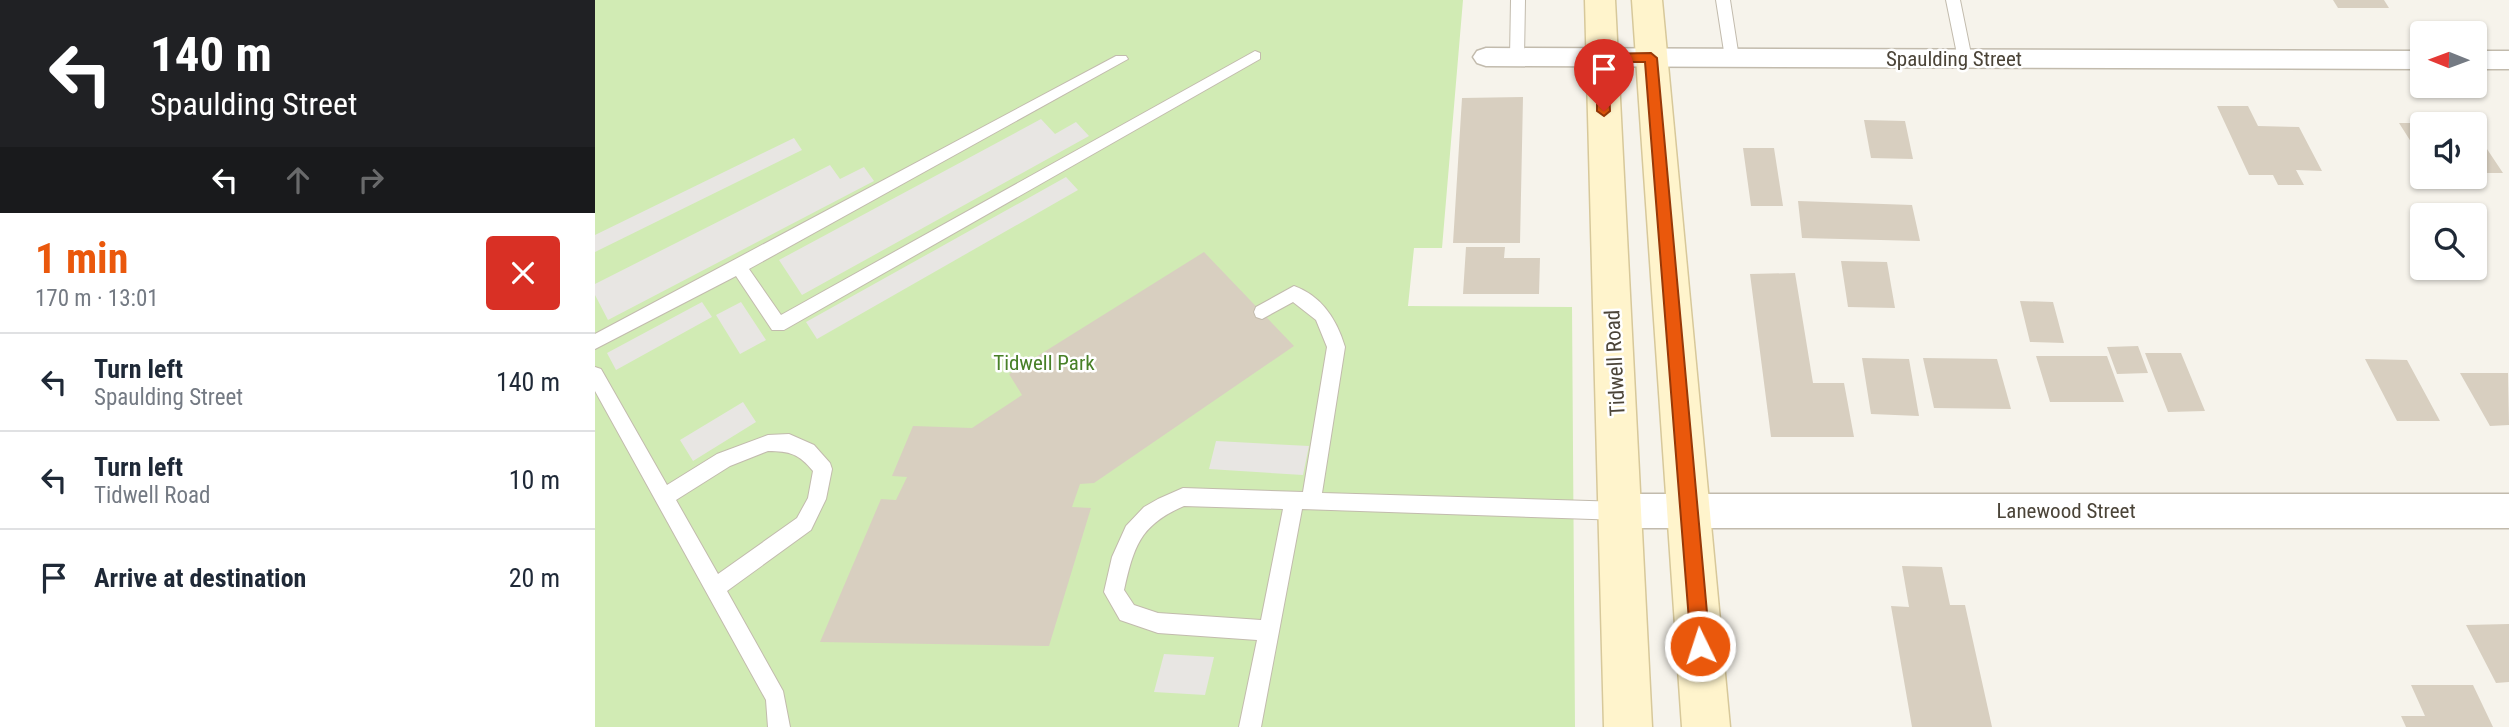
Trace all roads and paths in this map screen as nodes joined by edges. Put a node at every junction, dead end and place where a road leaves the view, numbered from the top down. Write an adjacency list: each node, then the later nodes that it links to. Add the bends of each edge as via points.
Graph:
1 (1518, 0): 8 (lane)
2 (1600, 0): 9 (main road, Tidwell Road)
3 (1647, 0): 10 (main road)
4 (1723, 0): 11 (lane)
5 (1952, 0): 13 (lane)
6 (1255, 56): 17 (lane, via 778,326)
7 (1486, 57): 8 (street, Spaulding Street)
8 (1517, 57): 9 (street, Spaulding Street)
9 (1601, 57): 10 (street, Spaulding Street); 23 (main road, Tidwell Road)
10 (1651, 58): 11 (street, Spaulding Street); 25 (main road)
11 (1732, 58): 13 (street, Spaulding Street)
12 (1121, 59): 17 (lane)
13 (1965, 59): 14 (street, Spaulding Street)
14 (2410, 60)
15 (2487, 60): 16 (street)
16 (2509, 60)
17 (739, 267): 19 (lane)
18 (1262, 312): 22 (lane, via 1294,293 1328,318 1336,347)
19 (595, 342)
20 (595, 374): 21 (lane)
21 (664, 497): 26 (lane); 26 (lane, via 748,447 771,440 797,443 819,461 823,469 817,499 804,524)
22 (1303, 500): 23 (lane); 27 (lane); 27 (lane, via 1183,497 1155,508 1129,533 1114,592 1127,613 1158,623)
23 (1622, 511): 25 (street, Lanewood Street); 30 (main road, Tidwell Road)
24 (2509, 511): 25 (street, Lanewood Street)
25 (1691, 512): 31 (main road)
26 (716, 587): 28 (lane, via 776,698)
27 (1269, 631): 29 (lane)
28 (779, 727)
29 (1250, 727)
30 (1628, 727)
31 (1706, 727)

